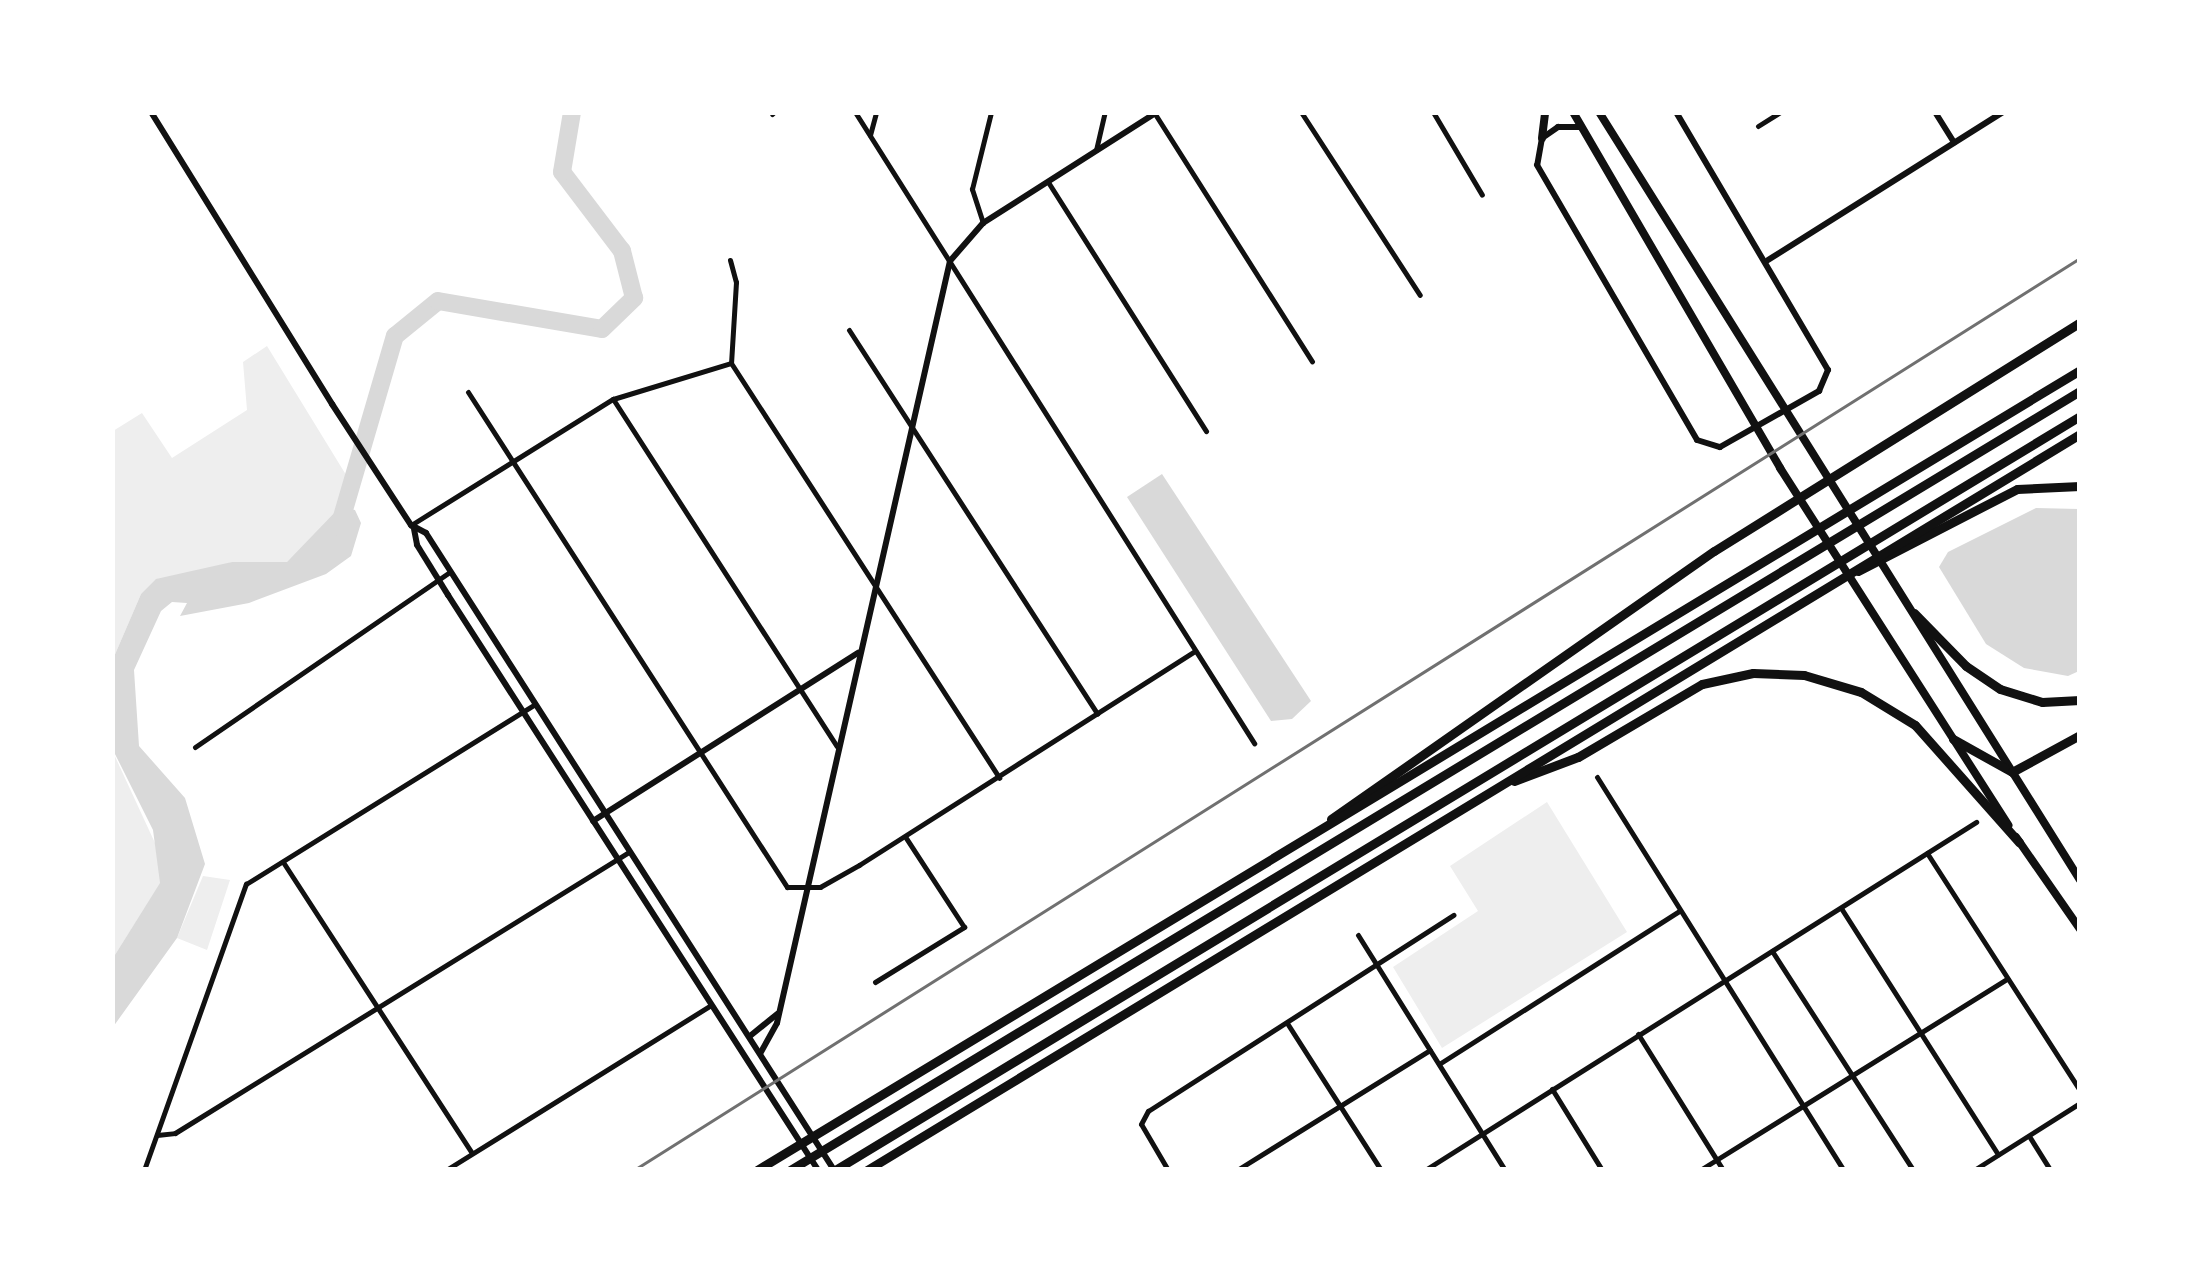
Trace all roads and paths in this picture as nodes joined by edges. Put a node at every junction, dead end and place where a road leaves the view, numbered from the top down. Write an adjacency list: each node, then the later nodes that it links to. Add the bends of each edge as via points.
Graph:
1 (151, 112): 45 (street)
2 (855, 112): 18 (street)
3 (876, 112): 18 (street)
4 (990, 112): 24 (street, via 972,189)
5 (1105, 112): 21 (street)
6 (1301, 112): 28 (street)
7 (1433, 112): 23 (street)
8 (1545, 112): 19 (main road)
9 (1573, 112): 17 (main road)
10 (1676, 112): 26 (street)
11 (1780, 112): 16 (street)
12 (1934, 112): 20 (street)
13 (2003, 112): 20 (street)
14 (1156, 113): 21 (street); 32 (street)
15 (1602, 114): 42 (main road)
16 (1758, 126)
17 (1582, 127): 19 (street, via 1558,127); 44 (main road)
18 (870, 135): 27 (street)
19 (1542, 138): 26 (street, via 1535,154 1545,181 1658,376 1707,446 1732,444 1826,380 1824,354)
20 (1954, 143): 26 (street)
21 (1096, 150): 22 (street)
22 (1048, 182): 24 (street); 38 (street)
23 (1482, 195)
24 (983, 223): 27 (street)
25 (730, 260): 31 (street, via 736,282)
26 (1768, 260)
27 (950, 261): 40 (street); 52 (street)
28 (1420, 295)
29 (2080, 322): 42 (highway)
30 (849, 330): 40 (street)
31 (731, 362): 36 (street); 49 (street)
32 (1312, 362)
33 (2080, 370): 73 (highway)
34 (2080, 391): 118 (highway)
35 (468, 392): 41 (street)
36 (613, 398): 41 (street); 55 (street)
37 (2080, 416): 120 (highway)
38 (1206, 431)
39 (2080, 434): 48 (highway)
40 (915, 435): 49 (street); 59 (street)
41 (513, 462): 45 (street); 65 (street)
42 (1830, 478): 44 (highway); 50 (main road)
43 (2080, 486): 48 (highway, via 2017,489 1905,552)
44 (1799, 497): 61 (main road); 73 (highway, via 1379,780)
45 (413, 527): 46 (street, via 426,533); 47 (street)
46 (450, 572): 47 (street); 57 (street)
47 (438, 580): 58 (street); 64 (street)
48 (1828, 584): 69 (highway)
49 (876, 590): 51 (street); 68 (street)
50 (1914, 614): 56 (highway, via 1966,666 2000,689 2042,702); 66 (main road)
51 (860, 651): 53 (street); 54 (street)
52 (1196, 651): 59 (street); 62 (street)
53 (837, 670): 54 (street); 55 (street)
54 (856, 670): 63 (street)
55 (802, 692): 63 (street); 65 (street)
56 (2080, 700)
57 (535, 704): 58 (street); 70 (street)
58 (523, 712): 71 (street); 79 (street)
59 (1097, 714): 68 (street)
60 (2080, 735): 66 (highway)
61 (1953, 739): 66 (highway); 75 (main road)
62 (1254, 744)
63 (838, 746): 81 (street)
64 (195, 747)
65 (702, 756): 70 (street); 81 (street, via 787,887)
66 (2012, 772): 80 (main road)
67 (1597, 777): 83 (street)
68 (999, 778): 74 (street)
69 (1492, 788): 75 (highway, via 1578,757 1702,684 1754,673 1792,674 1861,692 1915,725); 114 (highway)
70 (606, 813): 71 (street); 76 (street)
71 (593, 821): 78 (street)
72 (1976, 822): 77 (street)
73 (1310, 837): 117 (highway)
74 (906, 838): 81 (street, via 820,887); 91 (street, via 964,927)
75 (2019, 842): 85 (main road)
76 (630, 850): 78 (street); 98 (street)
77 (1927, 853): 82 (street); 89 (street)
78 (617, 858): 92 (street); 93 (street)
79 (283, 862): 93 (street); 109 (street, via 242,891)
80 (2080, 880)
81 (804, 888): 94 (street)
82 (1841, 908): 87 (street); 96 (street)
83 (1679, 911): 90 (street); 101 (street)
84 (1453, 915): 88 (street)
85 (2080, 928)
86 (1358, 935): 88 (street)
87 (1772, 951): 90 (street); 102 (street)
88 (1377, 964): 95 (street); 99 (street)
89 (2007, 979): 96 (street); 104 (street)
90 (1724, 981): 97 (street); 107 (street)
91 (874, 982)
92 (712, 1005): 111 (street); 119 (street)
93 (378, 1008): 109 (street, via 175,1133); 111 (street)
94 (777, 1014): 98 (street); 100 (street)
95 (1287, 1023): 106 (street); 121 (street, via 1142,1118)
96 (1922, 1033): 102 (street); 112 (street)
97 (1638, 1034): 103 (street); 113 (street)
98 (750, 1036): 100 (street)
99 (1430, 1050): 101 (street); 106 (street)
100 (760, 1052): 120 (street)
101 (1439, 1064): 108 (street)
102 (1852, 1075): 107 (street); 130 (street)
103 (1552, 1089): 108 (street); 126 (street)
104 (2080, 1090)
105 (2080, 1103): 110 (street)
106 (1340, 1105): 122 (street); 123 (street)
107 (1803, 1106): 113 (street); 129 (street)
108 (1482, 1133): 124 (street); 125 (street)
109 (157, 1135): 115 (street)
110 (2029, 1136): 112 (street); 132 (street)
111 (472, 1153): 116 (street)
112 (1998, 1154): 131 (street)
113 (1717, 1159): 127 (street); 128 (street)
114 (867, 1169)
115 (144, 1170)
116 (446, 1170)
117 (754, 1170)
118 (790, 1170)
119 (818, 1170)
120 (835, 1170)
121 (1168, 1170)
122 (1237, 1170)
123 (1381, 1170)
124 (1426, 1170)
125 (1506, 1170)
126 (1602, 1170)
127 (1700, 1170)
128 (1723, 1170)
129 (1844, 1170)
130 (1913, 1170)
131 (1974, 1170)
132 (2050, 1170)

